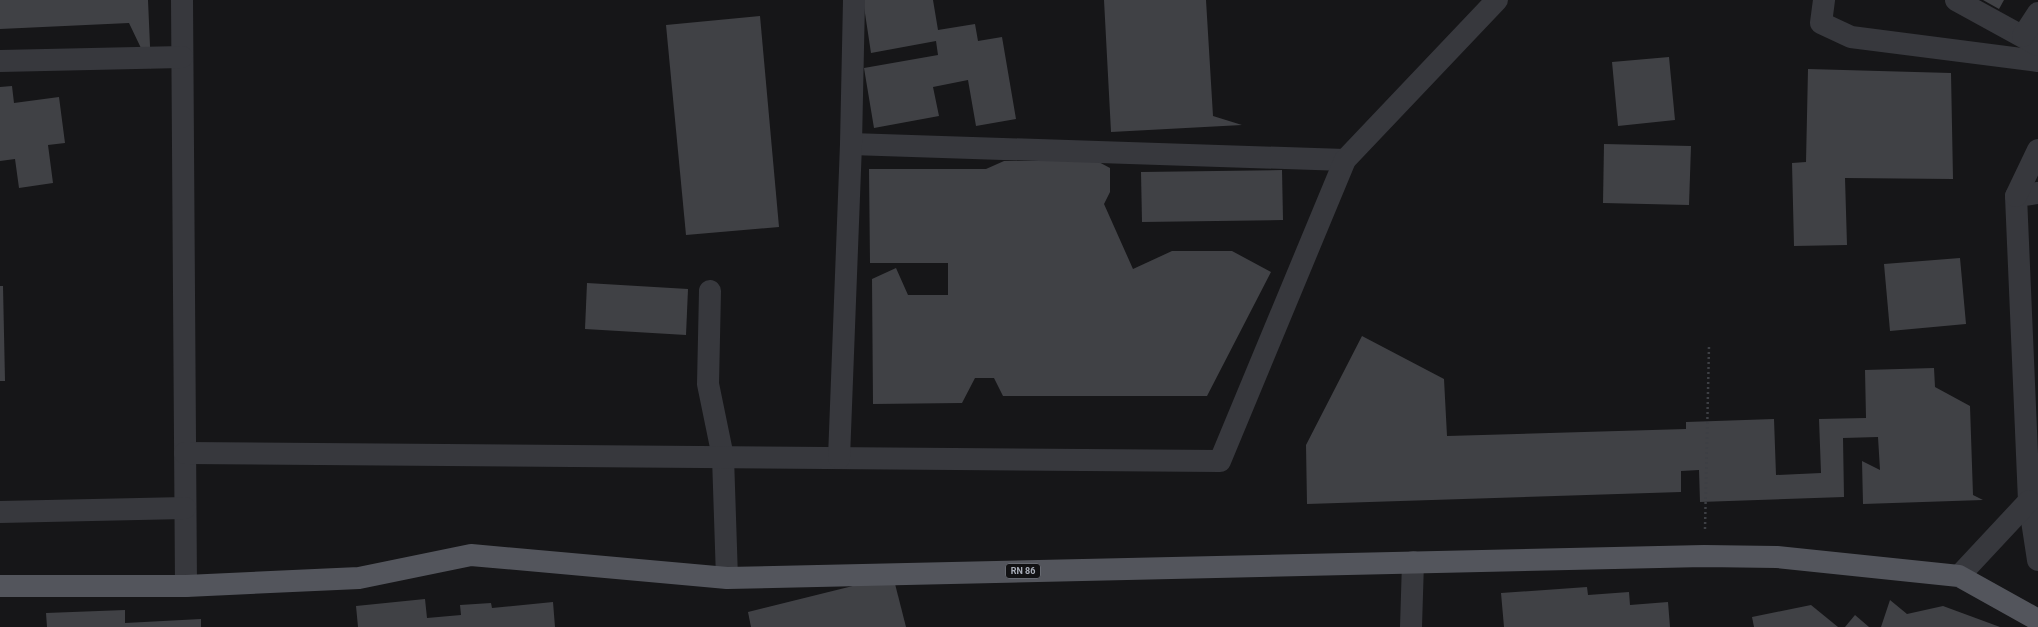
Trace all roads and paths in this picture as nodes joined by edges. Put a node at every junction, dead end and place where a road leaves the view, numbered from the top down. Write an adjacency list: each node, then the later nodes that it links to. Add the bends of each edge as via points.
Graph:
1 (182, 0): 8 (street)
2 (854, 0): 11 (street)
3 (1497, 0): 13 (street)
4 (1824, 0): 10 (street, via 1821,23 1851,37)
5 (1956, 0): 7 (street)
6 (2038, 12): 7 (street)
7 (2030, 41)
8 (182, 57): 9 (street); 18 (street)
9 (0, 61)
10 (2038, 61)
11 (852, 144): 13 (street); 20 (street)
12 (2038, 150): 15 (street)
13 (1345, 160): 20 (street, via 1220,461)
14 (2038, 193): 15 (street)
15 (2016, 196): 21 (street)
16 (710, 290): 19 (street, via 708,384)
17 (1709, 346): 24 (path)
18 (185, 453): 19 (street); 22 (street)
19 (723, 457): 20 (street); 28 (street)
20 (839, 458)
21 (2029, 501): 25 (street); 27 (street)
22 (185, 508): 23 (street); 30 (street)
23 (0, 512)
24 (1704, 556): 26 (main road, RN 86); 27 (main road, RN 86, via 1777,556)
25 (2038, 560)
26 (1413, 562): 28 (main road, RN 86); 32 (street)
27 (1959, 576): 31 (main road, RN 86)
28 (727, 578): 30 (main road, RN 86, via 471,555 359,578)
29 (0, 586): 30 (main road, RN 86)
30 (186, 586)
31 (2038, 620)
32 (1410, 627)

